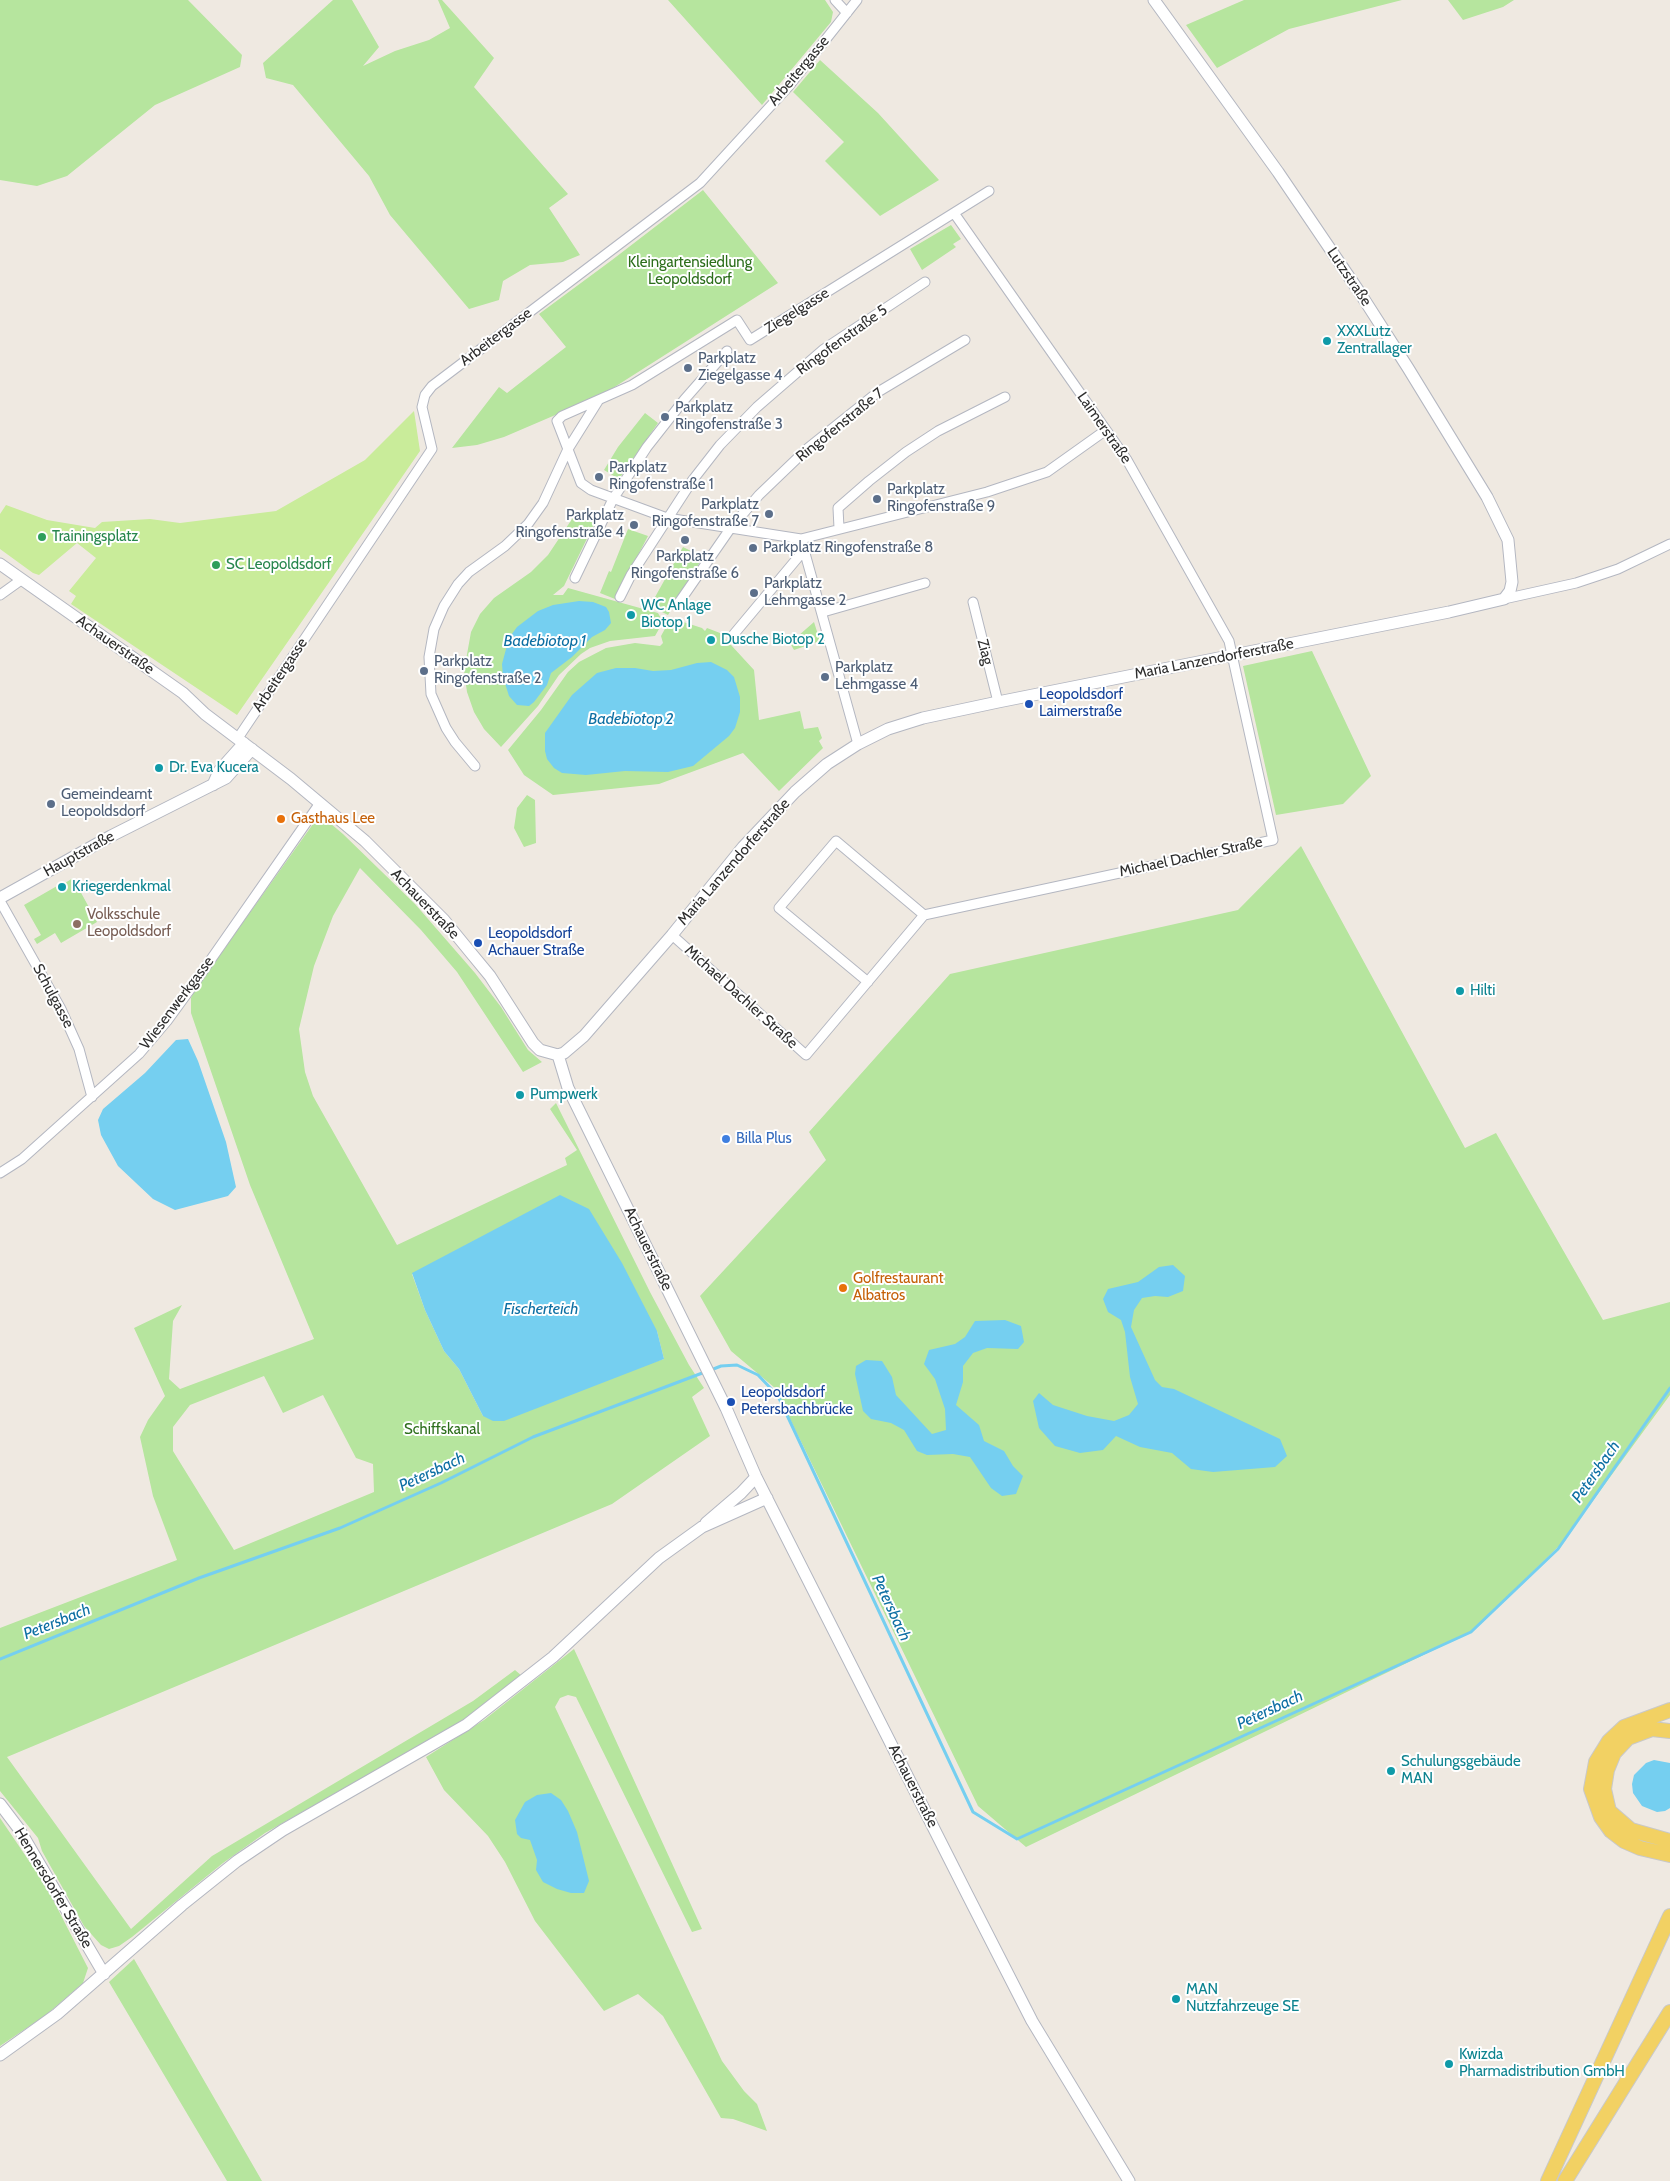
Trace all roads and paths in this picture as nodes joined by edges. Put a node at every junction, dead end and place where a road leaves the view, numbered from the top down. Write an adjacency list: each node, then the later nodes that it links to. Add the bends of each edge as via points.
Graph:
1 (835, 0): 4 (street)
2 (856, 0): 4 (street, Arbeitergasse)
3 (1154, 0): 27 (street, Lutzstraße, via 1278,172 1360,293 1487,497 1508,540 1512,582)
4 (847, 13): 34 (street, Arbeitergasse, via 788,87 700,183 432,386 422,407 432,449)
5 (989, 191): 6 (street, Ziegelgasse)
6 (954, 213): 11 (street, Ziegelgasse, via 750,340 737,320 632,385); 12 (street, Laimerstraße)
7 (925, 282): 15 (street, Ringofenstraße 5, via 824,349 757,407 720,445)
8 (965, 340): 17 (street, Ringofenstraße 7, via 878,392 846,416 759,495)
9 (727, 351): 14 (street, via 664,424)
10 (1005, 397): 16 (street, via 938,431 869,481 838,508)
11 (598, 401): 13 (street); 13 (street, Ziegelgasse, via 557,421)
12 (1106, 430): 16 (street, via 1047,472 986,492); 32 (street, Laimerstraße, via 1127,460 1224,632)
13 (568, 449): 14 (street, via 581,483); 36 (street, via 543,503 528,524 458,584 434,629 429,657 431,694 450,735)
14 (613, 499): 15 (street); 22 (street)
15 (667, 518): 17 (street); 26 (street, Ringofenstraße 5)
16 (839, 528): 18 (street)
17 (730, 529): 18 (street); 29 (street, Ringofenstraße 7)
18 (801, 539): 20 (street)
19 (1670, 544): 27 (street, Maria Lanzendorferstraße, via 1618,569 1576,583)
20 (805, 549): 30 (street); 31 (street)
21 (0, 564): 23 (street, Achauerstraße)
22 (575, 578)
23 (21, 580): 25 (street); 34 (street, Achauerstraße, via 183,693 205,714)
24 (924, 583): 30 (street)
25 (0, 595)
26 (620, 597)
27 (1504, 599): 32 (street, Maria Lanzendorferstraße)
28 (973, 602): 33 (street, Ziag)
29 (678, 604)
30 (822, 612): 35 (street)
31 (734, 634)
32 (1232, 656): 33 (street, Maria Lanzendorferstraße); 39 (street, Michael Dachler Straße, via 1273,840)
33 (998, 702): 35 (street, Maria Lanzendorferstraße, via 924,718 888,729)
34 (245, 743): 37 (street, Achauerstraße); 38 (street, Hauptstraße, via 219,771 213,785 111,836)
35 (858, 744): 40 (street, Maria Lanzendorferstraße, via 827,764 795,792 743,847)
36 (475, 766)
37 (320, 803): 42 (street, Achauerstraße, via 365,842 444,920 490,976 533,1043 540,1050); 43 (street, Wiesenwerkgasse, via 167,1021 139,1054)
38 (0, 899): 43 (street, Schulgasse, via 61,1008 79,1050)
39 (924, 915): 41 (street, Michael Dachler Straße); 41 (street, via 836,841 779,908)
40 (672, 935): 41 (street, Michael Dachler Straße, via 806,1055); 42 (street, Maria Lanzendorferstraße, via 584,1036)
41 (868, 982)
42 (558, 1055): 45 (street, Achauerstraße, via 568,1088 713,1382)
43 (92, 1097): 44 (street, Wiesenwerkgasse, via 22,1159)
44 (0, 1173)
45 (756, 1477): 46 (street, Achauerstraße); 47 (street)
46 (767, 1498): 47 (street); 57 (street, Achauerstraße, via 1032,2021)
47 (702, 1527): 54 (street, via 658,1558 553,1657 490,1708 428,1748 283,1830 182,1905)
48 (1670, 1710): 52 (main road, via 1624,1727 1609,1741 1596,1762 1591,1789 1601,1817 1611,1831 1640,1848)
49 (1670, 1731): 51 (main road, via 1652,1729 1628,1738 1614,1753 1604,1788 1610,1811 1631,1830)
50 (0, 1804): 54 (street, Hennersdorfer Straße, via 19,1829)
51 (1670, 1841)
52 (1670, 1855)
53 (1670, 1916): 58 (main road)
54 (104, 1974): 56 (street, via 57,2014)
55 (1670, 2012): 59 (main road)
56 (0, 2055)
57 (1129, 2181)
58 (1548, 2181)
59 (1565, 2181)

